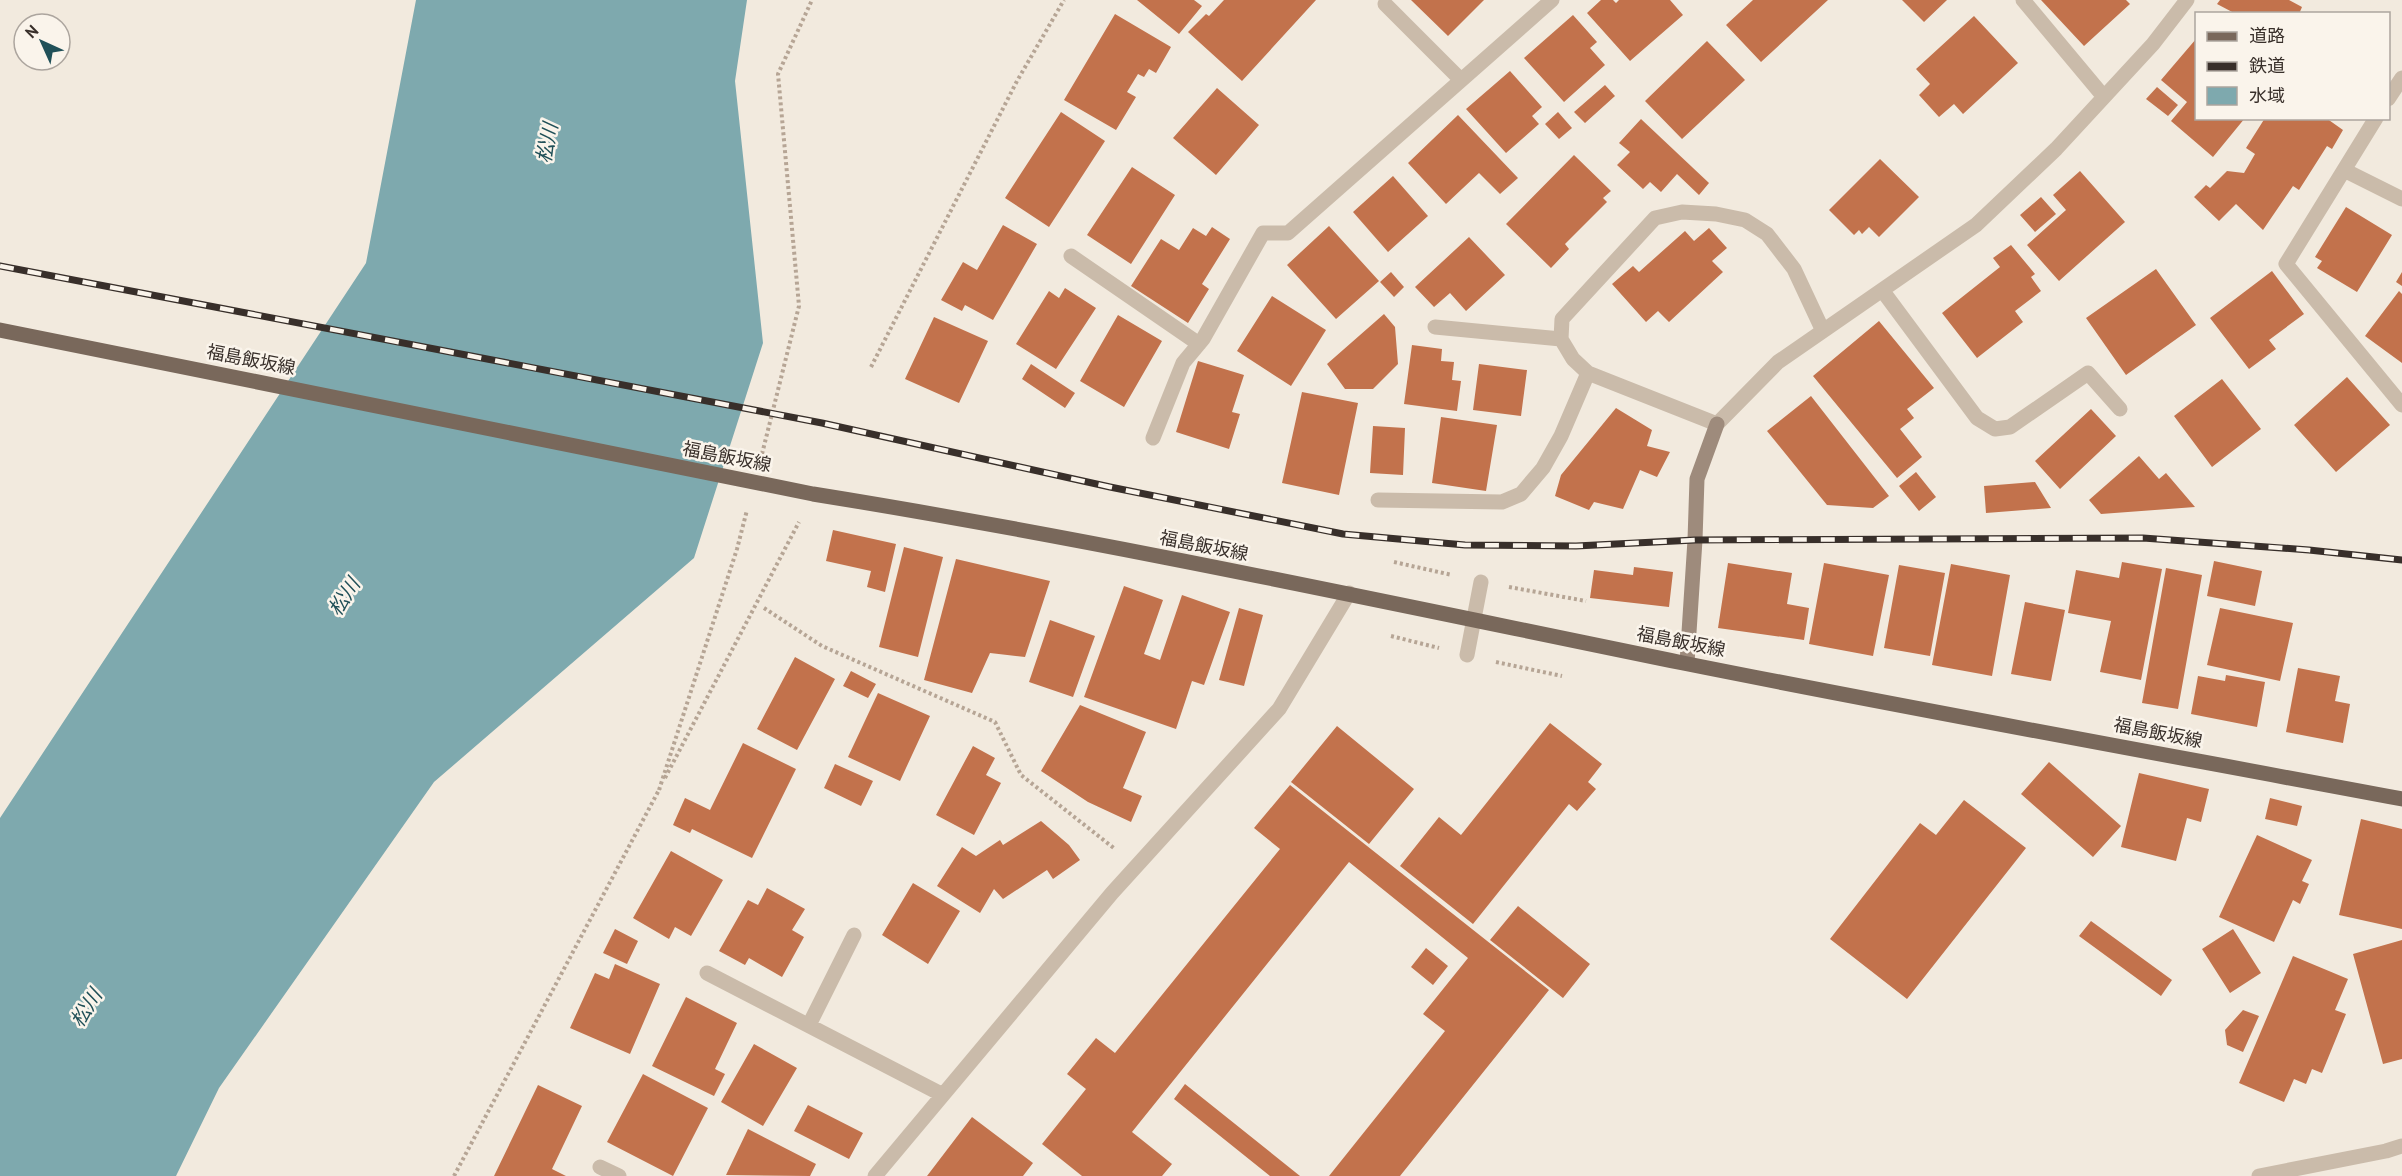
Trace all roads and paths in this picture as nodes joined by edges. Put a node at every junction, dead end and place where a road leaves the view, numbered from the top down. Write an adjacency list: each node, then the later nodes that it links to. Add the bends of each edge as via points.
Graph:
1 (812, 0): 27 (path, via 778,75 799,306)
2 (1064, 0): 21 (path, via 1017,81)
3 (1552, 0): 8 (street)
4 (2023, 0): 10 (street)
5 (2187, 0): 10 (street)
6 (1385, 4): 8 (street)
7 (2402, 78): 9 (street)
8 (1461, 80): 20 (street, via 1288,233 1263,233)
9 (2390, 96)
10 (2104, 97): 15 (street, via 1976,225)
11 (2375, 120): 12 (street)
12 (2344, 170): 13 (street); 23 (street, via 2286,264)
13 (2402, 199)
14 (1071, 256): 20 (street)
15 (1882, 290): 18 (street); 24 (street, via 1977,418 1995,429 2010,427 2088,373)
16 (1436, 327): 19 (street)
17 (0, 330): 28 (main road, 福島飯坂線)
18 (1823, 331): 19 (street, via 1794,269 1767,234 1745,220 1682,212 1655,218 1562,319); 25 (street, via 1778,362)
19 (1561, 339): 22 (street, via 1573,359)
20 (1199, 344): 26 (street, via 1183,363)
21 (871, 367)
22 (1588, 373): 25 (street); 29 (street, via 1561,436 1543,468 1521,494 1502,502)
23 (2402, 405)
24 (2120, 409)
25 (1717, 424): 35 (street, via 1697,479)
26 (1153, 438)
27 (761, 457)
28 (813, 494): 32 (main road, 福島飯坂線); 36 (path)
29 (1378, 500)
30 (749, 503): 36 (path)
31 (1481, 582): 34 (street)
32 (1349, 593): 35 (main road, 福島飯坂線); 38 (street, via 1279,709)
33 (764, 608): 38 (path, via 822,646 995,722 1021,775)
34 (1467, 655)
35 (1687, 663): 37 (main road, 福島飯坂線)
36 (659, 790): 46 (path)
37 (2402, 799)
38 (1137, 865): 42 (street)
39 (854, 935): 41 (street)
40 (707, 972): 41 (street)
41 (809, 1025): 42 (street)
42 (943, 1095): 48 (street)
43 (2402, 1146): 45 (street)
44 (600, 1167): 47 (street)
45 (2297, 1173): 49 (street)
46 (454, 1176)
47 (619, 1176)
48 (875, 1176)
49 (2259, 1176)

